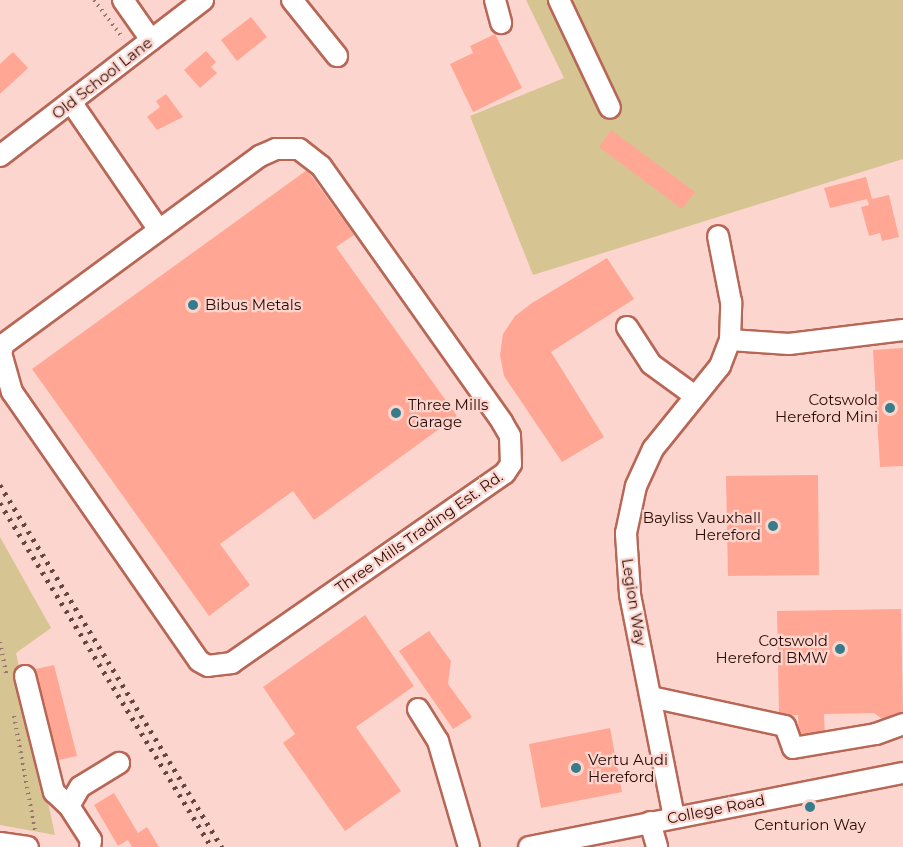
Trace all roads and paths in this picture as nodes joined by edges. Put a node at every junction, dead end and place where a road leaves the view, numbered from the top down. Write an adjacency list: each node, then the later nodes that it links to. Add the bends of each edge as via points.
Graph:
1 (94, 0): 9 (path)
2 (123, 0): 8 (street)
3 (203, 0): 8 (street, Old School Lane)
4 (292, 0): 10 (street)
5 (495, 0): 7 (street)
6 (559, 0): 12 (street)
7 (501, 23)
8 (151, 40): 9 (street, Old School Lane)
9 (134, 53): 11 (street, Old School Lane)
10 (337, 57)
11 (71, 102): 13 (street, Old School Lane); 14 (street)
12 (610, 108)
13 (0, 156)
14 (159, 230): 14 (street, Three Mills Trading Est. Rd., via 260,156 288,148 310,156 510,436 511,464 505,473 220,668 199,661 12,392 1,364 4,344)
15 (718, 236): 18 (street, Legion Way, via 731,302)
16 (627, 327): 19 (street, via 651,364)
17 (903, 330): 18 (street, via 789,344)
18 (730, 340): 19 (street, Legion Way, via 720,366)
19 (695, 396): 22 (street, Legion Way, via 653,449 636,486 626,533 628,584)
20 (0, 642): 21 (path)
21 (17, 680): 28 (street, via 54,792)
22 (651, 697): 25 (street, via 785,726 793,748 876,734); 29 (street, Legion Way)
23 (12, 705): 31 (path)
24 (418, 709): 34 (street, via 438,741)
25 (903, 724)
26 (119, 763): 28 (street, via 80,788)
27 (903, 773): 29 (street, College Road)
28 (69, 806): 33 (street, via 92,840)
29 (674, 816): 30 (street, College Road)
30 (650, 822): 35 (street, College Road); 36 (street)
31 (32, 842): 32 (street)
32 (0, 843)
33 (90, 847)
34 (469, 847)
35 (529, 847)
36 (657, 847)

